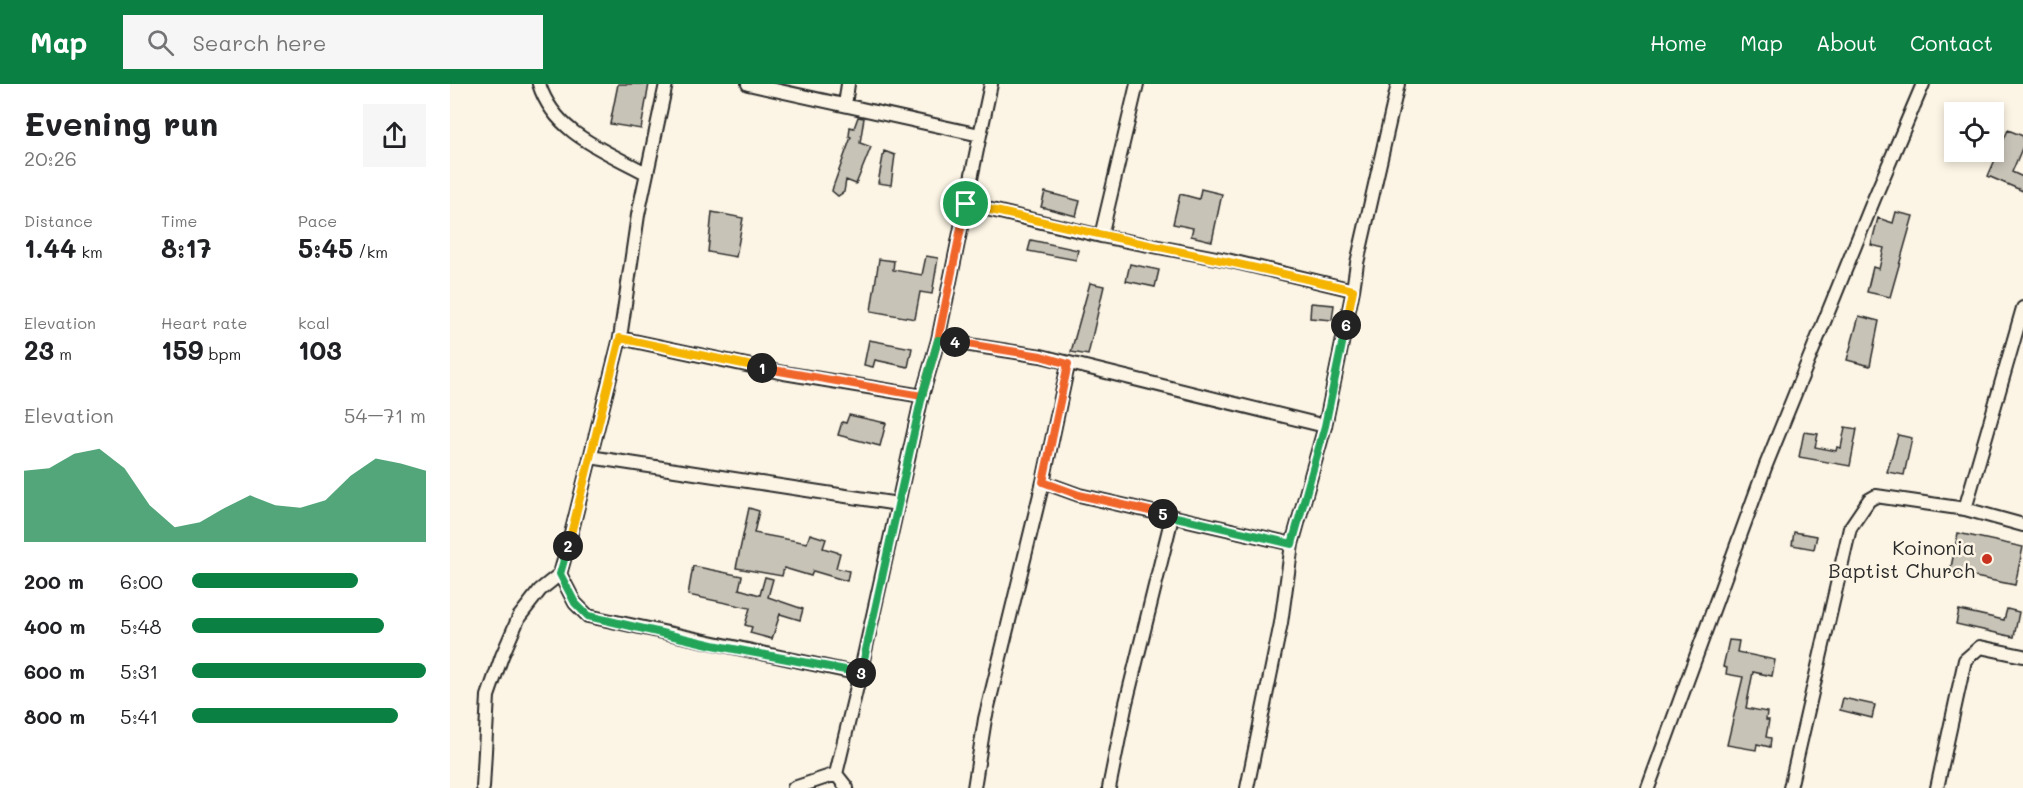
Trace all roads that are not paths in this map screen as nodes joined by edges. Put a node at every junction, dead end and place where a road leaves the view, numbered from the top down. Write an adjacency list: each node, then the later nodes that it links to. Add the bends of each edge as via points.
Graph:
1 (539, 84): 11 (street, via 556,119 573,134)
2 (666, 84): 11 (street)
3 (748, 84): 9 (street)
4 (848, 84): 9 (street)
5 (991, 84): 10 (street)
6 (1137, 84): 13 (street)
7 (1398, 84): 14 (street)
8 (1923, 84): 38 (street, via 1766,465)
9 (844, 105): 10 (street)
10 (980, 135): 12 (street)
11 (646, 173): 16 (street)
12 (966, 204): 13 (street); 17 (street)
13 (1101, 236): 14 (street)
14 (1353, 290): 20 (street)
15 (2023, 308): 24 (street)
16 (620, 338): 19 (street, via 784,373); 21 (street)
17 (938, 340): 18 (street); 19 (street)
18 (1068, 364): 20 (street); 22 (street)
19 (922, 396): 23 (street)
20 (1325, 426): 27 (street)
21 (590, 457): 23 (street); 28 (street)
22 (1043, 482): 25 (street, via 1079,495); 35 (street, via 985,719)
23 (898, 504): 30 (street)
24 (1965, 509): 26 (street); 39 (street, via 1875,496 1850,528)
25 (1172, 517): 27 (street); 36 (street)
26 (2023, 525)
27 (1292, 544): 37 (street, via 1281,623)
28 (560, 574): 30 (street, via 575,603 588,616); 32 (street, via 540,590 519,617 502,656 488,696)
29 (2023, 656): 40 (street, via 1980,647 1965,660)
30 (860, 674): 31 (street)
31 (836, 774): 33 (street); 34 (street)
32 (483, 788)
33 (794, 788)
34 (847, 788)
35 (974, 788)
36 (1109, 788)
37 (1247, 788)
38 (1648, 788)
39 (1790, 788)
40 (1937, 788)

